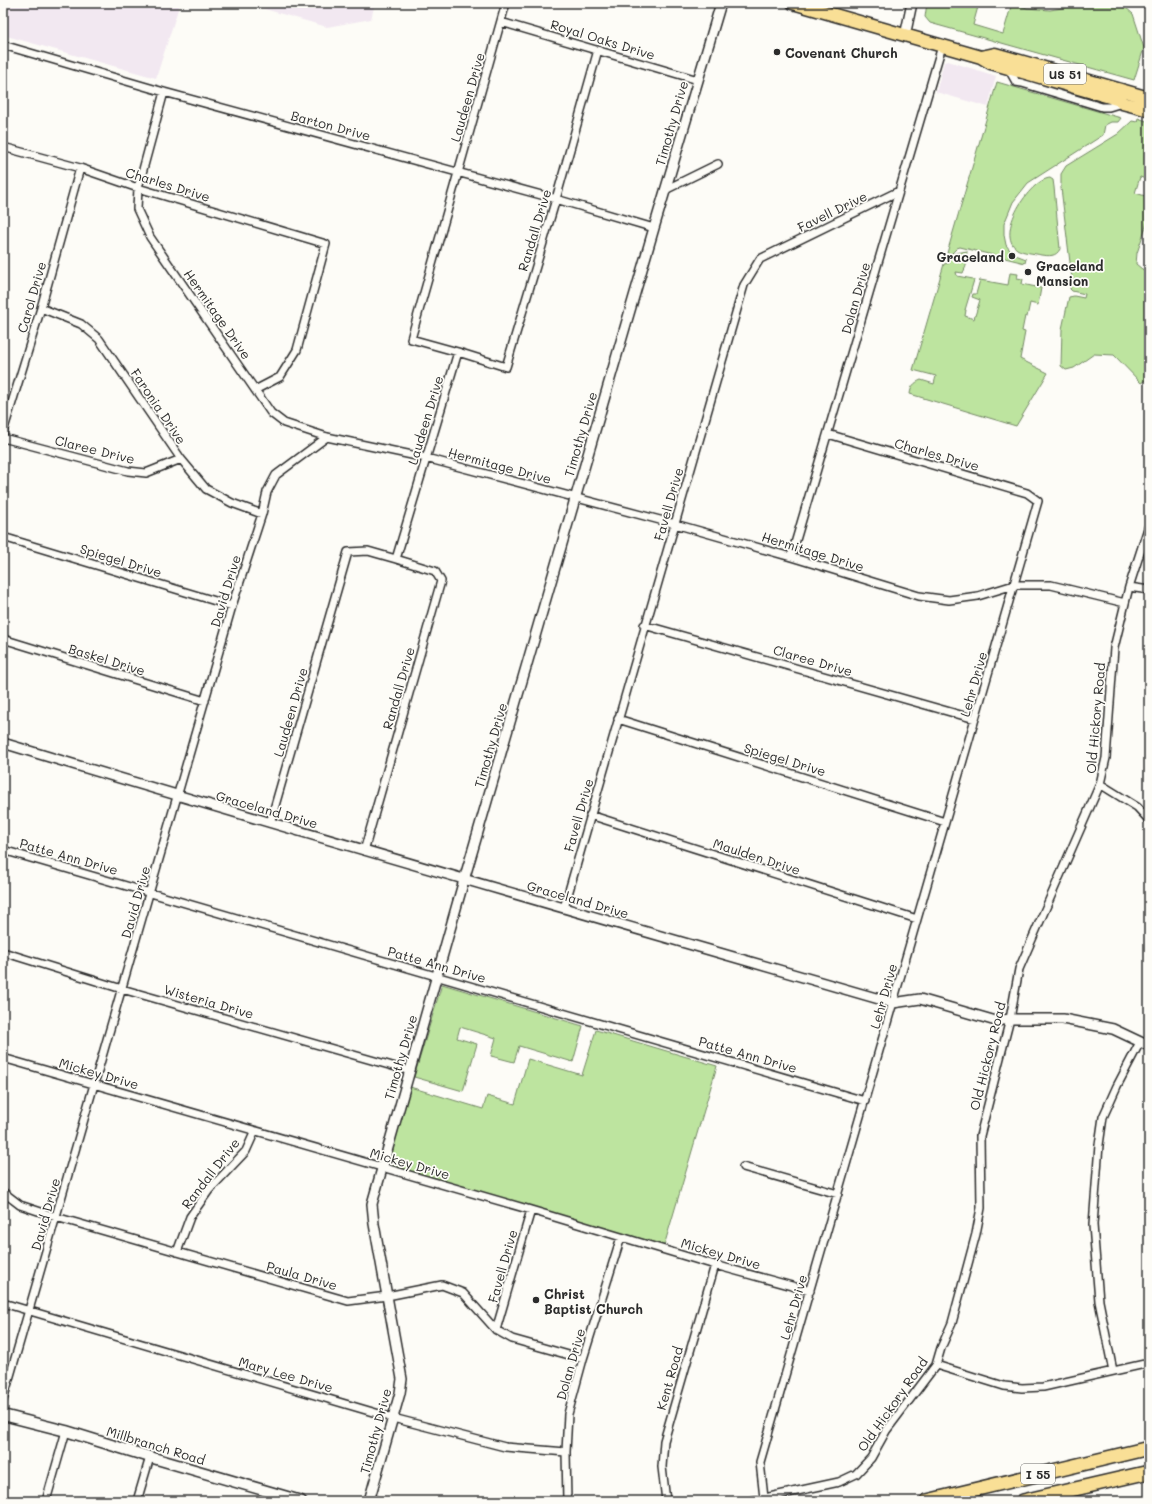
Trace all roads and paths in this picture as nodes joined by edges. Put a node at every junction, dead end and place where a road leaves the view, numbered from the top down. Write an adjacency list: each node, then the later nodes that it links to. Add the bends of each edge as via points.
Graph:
1 (506, 3): 5 (street, Laudeen Drive)
2 (721, 3): 11 (street, Timothy Drive)
3 (793, 3): 6 (main road, US 51)
4 (912, 3): 6 (street)
5 (501, 22): 9 (street, Royal Oaks Drive); 18 (street, Laudeen Drive)
6 (905, 36): 8 (main road, US 51)
7 (3, 45): 12 (street, Barton Drive)
8 (942, 46): 10 (main road, US 51); 21 (street, Dolan Drive)
9 (598, 50): 11 (street, Royal Oaks Drive); 22 (street, Randall Drive)
10 (981, 57): 13 (main road, US 51, via 995,54); 14 (main road, US 51, via 991,63)
11 (698, 80): 20 (street, Timothy Drive)
12 (164, 92): 18 (street, Barton Drive); 19 (street, Hermitage Drive)
13 (1149, 98)
14 (1149, 110)
15 (3, 147): 17 (street, Charles Drive)
16 (718, 164): 20 (street)
17 (80, 168): 19 (street, Charles Drive); 24 (street, Carol Drive)
18 (458, 172): 22 (street, Barton Drive); 25 (street, Laudeen Drive, via 411,339)
19 (138, 188): 26 (street, Hermitage Drive, via 138,209 150,237); 26 (street, Charles Drive, via 326,244 297,350 280,377)
20 (665, 190): 23 (street, Timothy Drive)
21 (899, 192): 28 (street, Dolan Drive); 36 (street, Favell Drive, via 760,259 744,284)
22 (556, 199): 23 (street, Barton Drive); 25 (street, Randall Drive, via 506,367)
23 (654, 228): 33 (street, Timothy Drive)
24 (41, 308): 27 (street, Carol Drive); 32 (street, Faronia Drive, via 81,324 99,340)
25 (458, 352): 31 (street, Laudeen Drive)
26 (256, 390): 29 (street, Hermitage Drive, via 271,413 284,423)
27 (3, 432)
28 (828, 434): 34 (street, Charles Drive, via 1027,493); 39 (street, Dolan Drive)
29 (327, 436): 31 (street, Hermitage Drive); 35 (street, David Drive, via 276,475 267,492)
30 (3, 438): 32 (street, Claree Drive, via 128,472 146,473)
31 (426, 458): 33 (street, Hermitage Drive); 40 (street, Laudeen Drive)
32 (181, 459): 35 (street, Faronia Drive, via 206,489)
33 (575, 498): 36 (street, Hermitage Drive); 60 (street, Timothy Drive)
34 (1038, 501): 41 (street, Lehr Drive)
35 (262, 514): 45 (street, David Drive)
36 (675, 524): 39 (street, Hermitage Drive); 46 (street, Favell Drive)
37 (1149, 525): 42 (street, Old Hickory Road)
38 (3, 537): 45 (street, Spiegel Drive)
39 (792, 557): 41 (street, Hermitage Drive, via 919,596 949,600 978,596)
40 (396, 559): 57 (street, Laudeen Drive, via 368,551 348,552); 59 (street, Randall Drive, via 435,571 441,581)
41 (1014, 585): 44 (street, Hermitage Drive, via 1051,585); 50 (street, Lehr Drive)
42 (1129, 587): 43 (street); 44 (street, Old Hickory Road)
43 (1149, 590)
44 (1125, 603): 52 (street, Old Hickory Road, via 1114,648 1106,758)
45 (232, 606): 48 (street, David Drive)
46 (644, 625): 49 (street, Favell Drive); 50 (street, Claree Drive)
47 (3, 639): 48 (street, Baskel Drive)
48 (205, 701): 53 (street, David Drive)
49 (618, 719): 54 (street, Favell Drive); 56 (street, Spiegel Drive)
50 (975, 719): 56 (street, Lehr Drive)
51 (3, 743): 53 (street, Graceland Drive)
52 (1100, 784): 55 (street, via 1137,807); 68 (street, Old Hickory Road, via 1019,969)
53 (178, 796): 57 (street, Graceland Drive); 61 (street, David Drive)
54 (590, 815): 62 (street, Favell Drive); 63 (street, Maulden Drive)
55 (1149, 820)
56 (945, 822): 63 (street, Lehr Drive)
57 (270, 823): 59 (street, Graceland Drive)
58 (3, 850): 61 (street, Patte Ann Drive)
59 (364, 851): 60 (street, Graceland Drive)
60 (464, 880): 62 (street, Graceland Drive); 65 (street, Timothy Drive)
61 (150, 892): 65 (street, Patte Ann Drive); 66 (street, David Drive)
62 (564, 908): 67 (street, Graceland Drive)
63 (917, 919): 67 (street, Lehr Drive)
64 (3, 952): 66 (street, Wisteria Drive)
65 (437, 976): 72 (street, Timothy Drive); 74 (street, Patte Ann Drive)
66 (122, 989): 72 (street, Wisteria Drive); 73 (street, David Drive)
67 (893, 1004): 68 (street, Graceland Drive, via 920,999 996,1021); 74 (street, Lehr Drive)
68 (1010, 1019): 69 (street, Graceland Drive, via 1063,1019 1113,1029); 92 (street, Old Hickory Road, via 980,1136 981,1208 976,1234 952,1323)
69 (1140, 1042): 70 (street, Graceland Drive); 93 (street, via 1116,1086 1103,1117 1099,1145 1093,1226 1099,1301)
70 (1149, 1046)
71 (3, 1058): 73 (street, Mickey Drive)
72 (410, 1071): 77 (street, Timothy Drive)
73 (95, 1084): 75 (street, Mickey Drive); 81 (street, David Drive)
74 (865, 1100): 79 (street, Lehr Drive)
75 (255, 1131): 77 (street, Mickey Drive); 83 (street, Randall Drive, via 246,1151 209,1190 190,1217)
76 (743, 1167): 79 (street)
77 (382, 1168): 80 (street, Mickey Drive); 86 (street, Timothy Drive, via 372,1204)
78 (3, 1192): 81 (street, Paula Drive, via 20,1205)
79 (838, 1194): 85 (street, Lehr Drive)
80 (531, 1210): 82 (street, Mickey Drive); 89 (street, Favell Drive)
81 (56, 1217): 83 (street, Paula Drive); 88 (street, David Drive)
82 (621, 1237): 84 (street, Mickey Drive); 90 (street, Dolan Drive)
83 (177, 1252): 86 (street, Paula Drive, via 348,1300)
84 (715, 1265): 85 (street, Mickey Drive); 108 (street, Kent Road, via 664,1441 662,1467)
85 (810, 1291): 102 (street, Lehr Drive, via 760,1462)
86 (387, 1296): 89 (street, Paula Drive, via 442,1285 463,1292); 96 (street, Timothy Drive, via 402,1379)
87 (3, 1303): 88 (street, Mary Lee Drive)
88 (29, 1311): 94 (street, David Drive); 96 (street, Mary Lee Drive)
89 (496, 1330): 90 (street, Paula Drive, via 512,1339)
90 (583, 1359): 99 (street, Dolan Drive, via 568,1414)
91 (1149, 1363): 93 (street)
92 (936, 1365): 93 (street, via 1004,1386 1022,1388 1043,1388); 102 (street, Old Hickory Road, via 886,1431 871,1458 856,1474 839,1482)
93 (1113, 1371)
94 (3, 1400)
95 (3, 1415): 97 (main road, Millbranch Road)
96 (393, 1418): 99 (street, Mary Lee Drive, via 505,1447); 106 (street, Timothy Drive)
97 (66, 1431): 100 (main road, Millbranch Road); 103 (street)
98 (1149, 1448): 110 (highway, I 55)
99 (566, 1452): 107 (street, Dolan Drive)
100 (150, 1457): 104 (street); 105 (main road, Millbranch Road)
101 (1149, 1472): 111 (highway, I 55)
102 (764, 1498): 109 (street, Old Hickory Road)
103 (46, 1501)
104 (137, 1501)
105 (301, 1501)
106 (369, 1501)
107 (567, 1501)
108 (666, 1501)
109 (751, 1501)
110 (927, 1501)
111 (1022, 1501)

